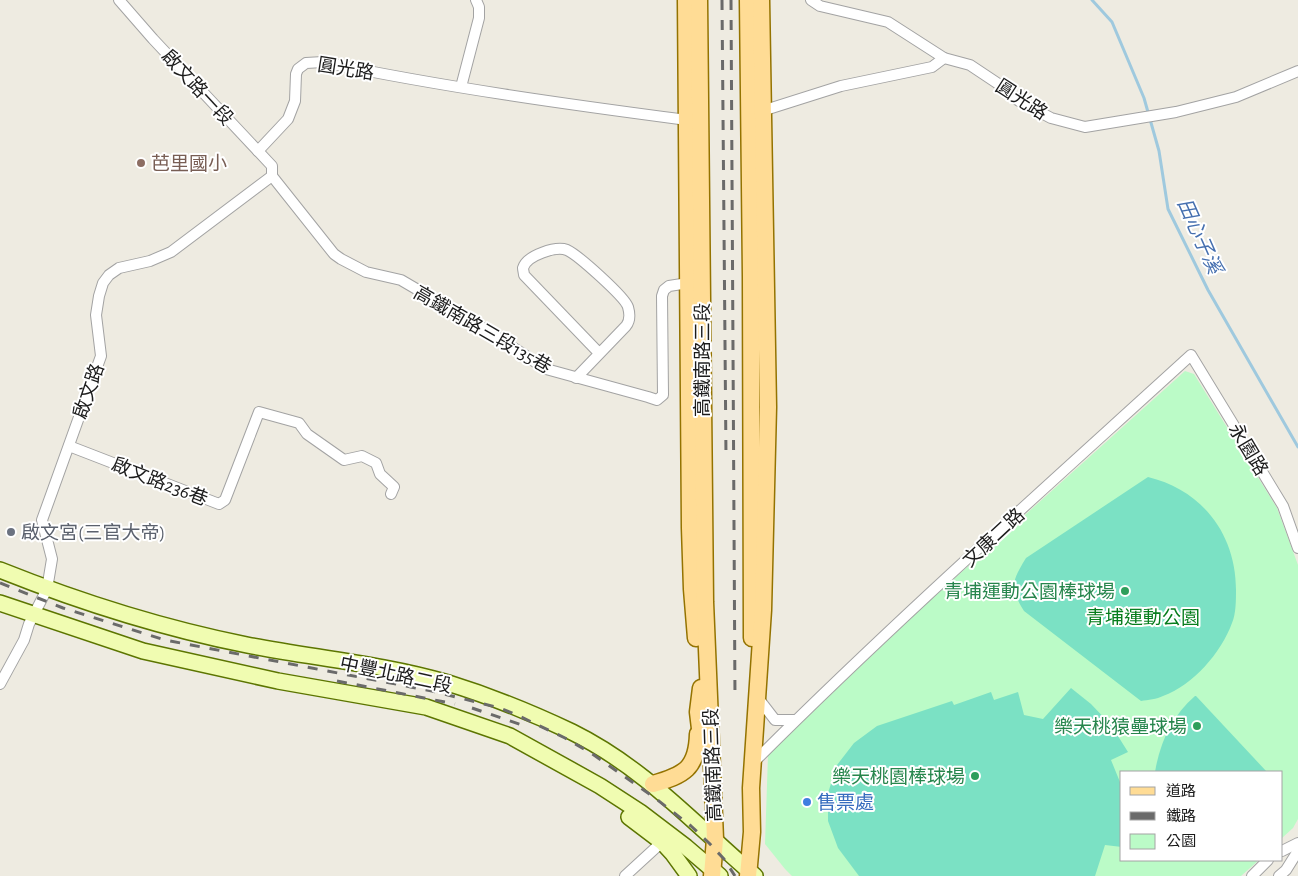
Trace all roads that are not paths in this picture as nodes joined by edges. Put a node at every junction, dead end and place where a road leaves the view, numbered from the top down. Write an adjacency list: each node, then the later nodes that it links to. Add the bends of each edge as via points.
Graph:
1 (119, 0): 13 (street, 啟文路一段)
2 (476, 0): 10 (street, via 479,18)
3 (686, 0): 12 (main road, 高鐵南路三段)
4 (700, 0): 16 (main road, 高鐵南路三段)
5 (748, 0): 17 (main road, 高鐵南路三段)
6 (761, 0): 11 (main road, 高鐵南路三段)
7 (811, 0): 8 (street, 圓光路, via 820,6 888,22)
8 (944, 58): 9 (street, 圓光路, via 970,64 1019,101 1051,118 1085,127 1176,112 1236,97); 11 (street, via 932,68 841,86)
9 (1298, 71)
10 (461, 88): 12 (street, 圓光路); 13 (street, 圓光路, via 323,62 306,63 298,68 296,74 295,101 288,119)
11 (762, 111): 15 (main road, 高鐵南路三段)
12 (687, 120): 18 (main road, 高鐵南路三段)
13 (258, 151): 14 (street, 啟文路一段, via 272,166)
14 (272, 176): 21 (street, 高鐵南路三段135巷, via 341,259 366,272 401,280 546,369); 22 (street, 啟文路, via 171,252 109,274 103,283 96,315 101,356)
15 (763, 208): 17 (main road); 31 (main road, 高鐵南路三段, via 768,407)
16 (701, 230): 18 (main road); 35 (main road, 高鐵南路三段, via 705,602)
17 (751, 277): 34 (main road, 高鐵南路三段)
18 (688, 283): 21 (street, 高鐵南路三段135巷, via 670,286 662,296 664,395 658,400); 30 (main road, 高鐵南路三段, via 690,546)
19 (599, 354): 19 (street, via 629,321 623,299 579,258 565,250 552,250 528,260 523,268 524,275); 21 (street)
20 (1191, 355): 24 (street, 永園路, via 1283,506); 33 (street, 文康二路)
21 (576, 378)
22 (69, 446): 23 (street, 啟文路236巷, via 220,504 259,412 299,423 307,434 344,460 362,456 376,463 380,474 394,487); 26 (street, 啟文路, via 42,520 52,559)
23 (391, 494)
24 (1298, 548)
25 (0, 570): 26 (main road, 中豐北路二段)
26 (47, 589): 28 (street, 啟文路); 36 (main road, 中豐北路二段, via 189,632 447,683 573,733)
27 (0, 604): 28 (main road, 中豐北路二段)
28 (34, 615): 29 (street, 啟文路); 44 (main road, 中豐北路二段, via 143,651 278,681 426,707 510,736 640,812)
29 (0, 684)
30 (701, 689): 32 (main road, 高鐵南路三段); 35 (main road)
31 (758, 698): 33 (street, via 775,720); 34 (main road, 高鐵南路三段)
32 (698, 712): 36 (main road, via 698,744 693,763 679,776); 38 (main road, 高鐵南路三段)
33 (795, 720): 34 (street, 文康二路)
34 (752, 763): 45 (main road, 高鐵南路三段)
35 (713, 766): 38 (main road, 高鐵南路三段)
36 (653, 784): 38 (main road, 中豐北路二段)
37 (629, 817): 39 (main road)
38 (715, 839): 44 (main road); 45 (main road, 中豐北路二段)
39 (662, 842): 46 (street); 47 (main road)
40 (1298, 843): 41 (street)
41 (1283, 850)
42 (1298, 851): 49 (street)
43 (1267, 861): 48 (street)
44 (715, 874)
45 (754, 875)
46 (625, 876)
47 (689, 876)
48 (1252, 876)
49 (1279, 876)

